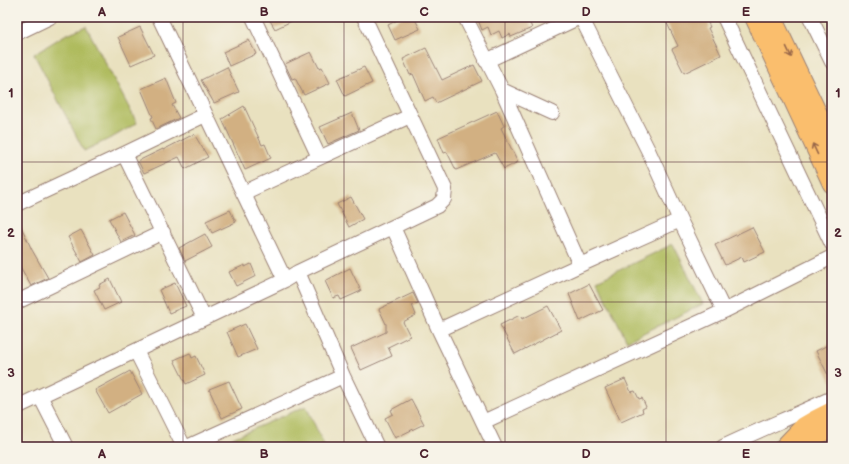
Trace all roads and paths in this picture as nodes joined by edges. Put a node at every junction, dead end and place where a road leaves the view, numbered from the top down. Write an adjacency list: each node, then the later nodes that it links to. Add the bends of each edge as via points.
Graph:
1 (50, 17): 11 (street)
2 (159, 17): 16 (street)
3 (253, 17): 20 (street)
4 (364, 17): 17 (street)
5 (465, 17): 12 (street)
6 (580, 17): 12 (street); 24 (street, via 648,150)
7 (724, 17): 27 (street)
8 (754, 17): 21 (main road, one-way to 8)
9 (772, 17): 18 (main road, one-way to 18)
10 (810, 17): 13 (street)
11 (17, 33)
12 (486, 61): 14 (street)
13 (832, 62)
14 (502, 90): 15 (street); 29 (street)
15 (552, 113)
16 (205, 114): 19 (street); 22 (street)
17 (410, 116): 20 (street); 25 (street, via 445,189 444,199 437,206)
18 (832, 143)
19 (124, 154): 23 (street); 26 (street)
20 (319, 157): 22 (street)
21 (832, 184)
22 (243, 193): 31 (street)
23 (17, 204)
24 (680, 220): 29 (street); 33 (street)
25 (393, 227): 30 (street); 35 (street)
26 (163, 232): 32 (street); 34 (street)
27 (832, 244)
28 (832, 257): 33 (street)
29 (580, 265): 35 (street)
30 (298, 272): 31 (street); 37 (street)
31 (285, 280): 34 (street)
32 (17, 302)
33 (724, 311): 42 (street)
34 (204, 318): 36 (street)
35 (439, 330): 42 (street)
36 (136, 351): 38 (street); 45 (street)
37 (343, 376): 45 (street); 46 (street)
38 (40, 396): 40 (street); 44 (street)
39 (832, 398): 48 (street)
40 (17, 407)
41 (832, 411): 49 (main road, via 804,426)
42 (483, 422): 47 (street)
43 (832, 428): 50 (main road)
44 (66, 447)
45 (186, 447)
46 (377, 447)
47 (494, 447)
48 (723, 447)
49 (784, 447)
50 (792, 447)

